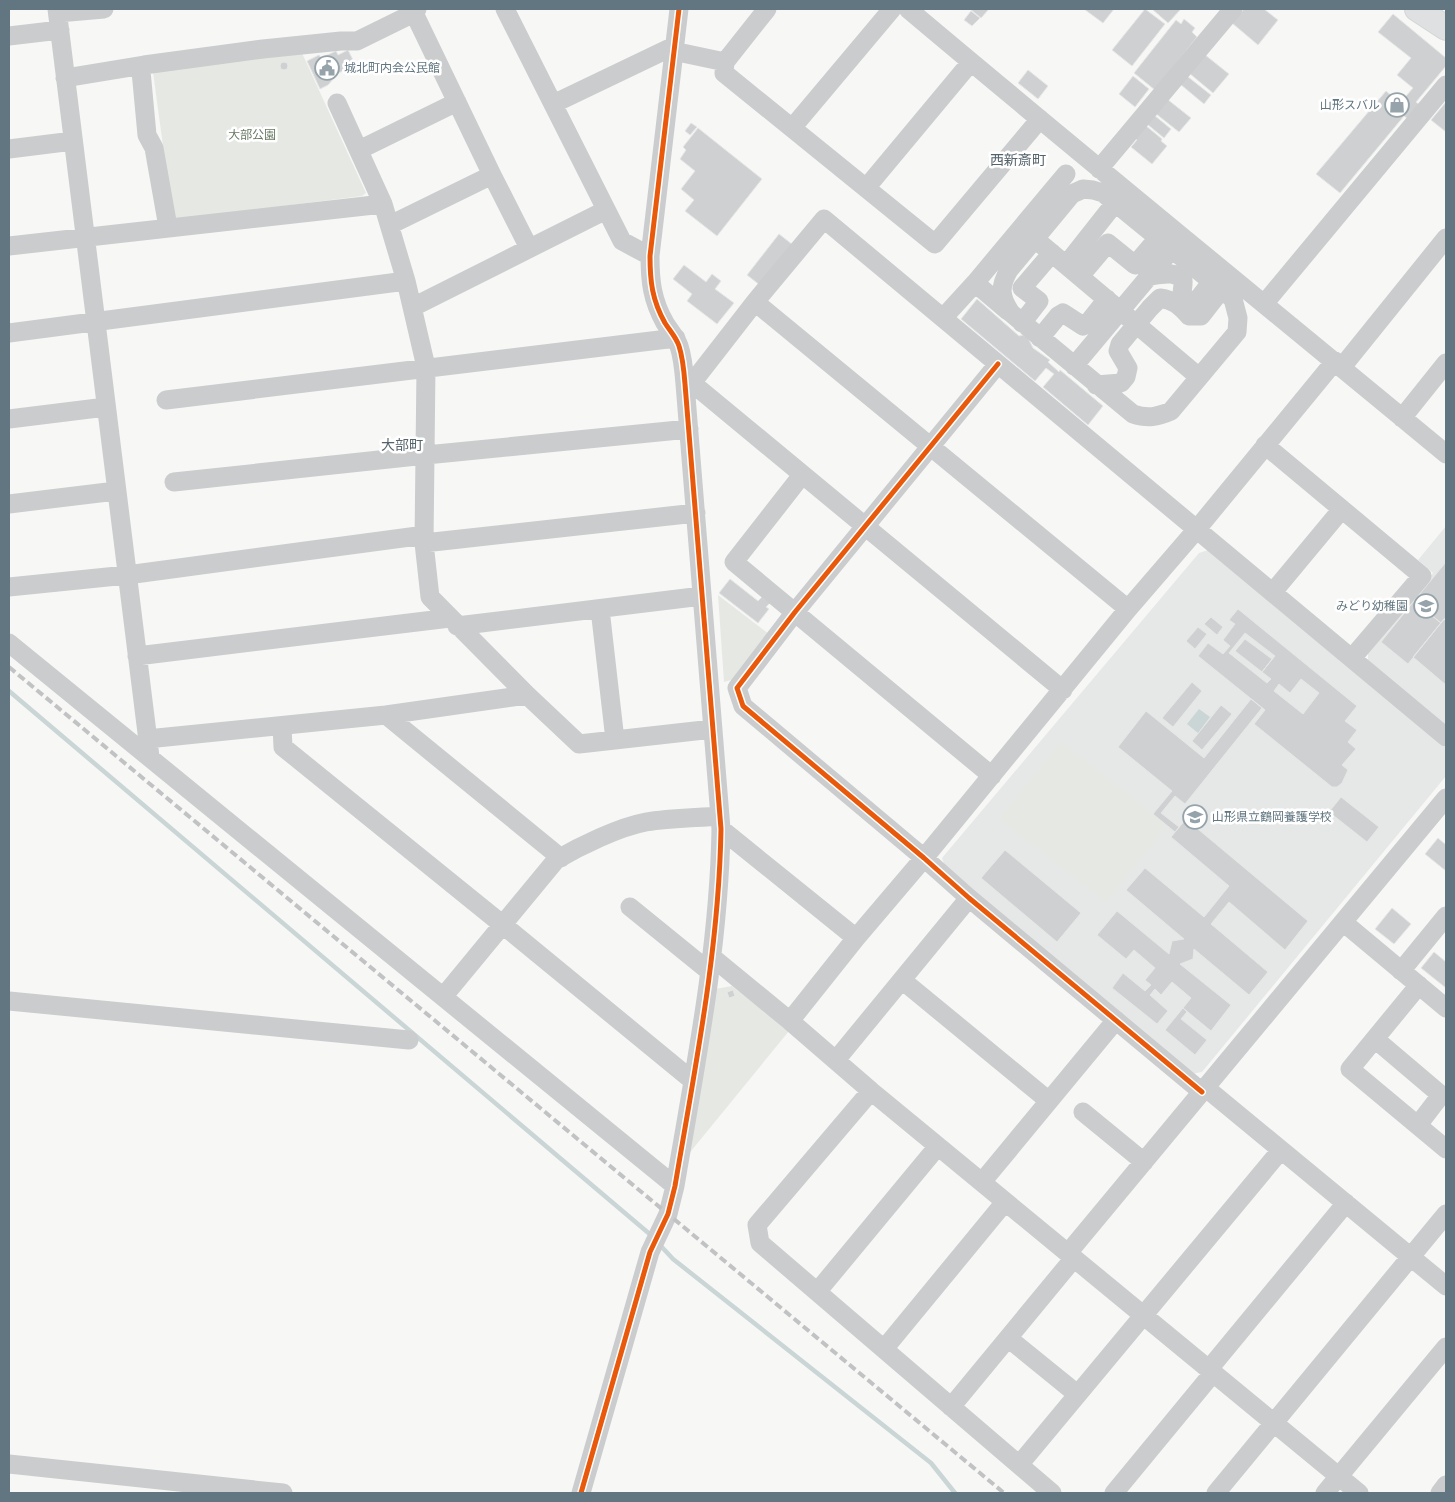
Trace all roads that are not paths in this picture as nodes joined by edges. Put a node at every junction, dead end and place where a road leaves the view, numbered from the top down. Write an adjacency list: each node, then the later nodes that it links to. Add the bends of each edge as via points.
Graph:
1 (104, 9): 10 (street)
2 (506, 9): 21 (street)
3 (679, 9): 13 (street)
4 (767, 9): 14 (street)
5 (892, 9): 23 (street)
6 (908, 9): 15 (street)
7 (1233, 9): 27 (street)
8 (1417, 9): 11 (main road)
9 (416, 11): 17 (street, via 357,41 262,49); 19 (street)
10 (58, 17): 12 (street); 17 (street)
11 (1446, 28)
12 (9, 36)
13 (674, 48): 14 (street); 21 (street); 42 (street)
14 (726, 62): 23 (street, via 724,73)
15 (971, 62): 22 (street); 30 (street)
16 (141, 71): 35 (street, via 147,135 154,148)
17 (65, 78): 24 (street)
18 (1446, 85): 49 (street)
19 (457, 102): 26 (street); 29 (street)
20 (338, 103): 26 (street)
21 (553, 104): 33 (street)
22 (1040, 119): 27 (street); 30 (street, via 935,244)
23 (792, 128): 30 (street)
24 (73, 141): 25 (street); 36 (street)
25 (9, 149)
26 (359, 150): 32 (street)
27 (1099, 169): 49 (street)
28 (1066, 174): 46 (street)
29 (492, 176): 34 (street); 41 (street)
30 (866, 188)
31 (1115, 203): 38 (street, via 1103,193 1093,190 1072,194); 39 (street); 43 (street, via 1084,228)
32 (383, 204): 34 (street); 35 (street)
33 (606, 210): 41 (street); 42 (street, via 622,241)
34 (390, 225): 45 (street)
35 (168, 227): 36 (street)
36 (85, 237): 40 (street); 54 (street)
37 (1446, 238): 61 (street)
38 (1035, 239): 43 (street); 53 (street, via 1009,270 1002,289 1003,301)
39 (1165, 244): 43 (street, via 1135,265 1108,243); 44 (street); 47 (street)
40 (9, 246)
41 (530, 248): 51 (street)
42 (650, 256): 57 (street, via 654,300)
43 (1066, 265): 50 (street); 53 (street, via 1022,288 1039,301)
44 (1150, 276): 47 (street, via 1179,275 1183,280 1182,296 1191,302); 50 (street)
45 (406, 281): 51 (street); 54 (street)
46 (975, 283): 52 (street); 53 (street)
47 (1217, 285): 55 (street, via 1201,316 1189,316 1170,299 1160,298); 64 (street, via 1233,299 1238,318 1237,332)
48 (755, 302): 52 (street, via 824,219); 65 (street); 73 (street)
49 (1264, 304): 61 (street)
50 (1114, 305): 55 (street); 58 (street, via 1083,326 1063,313); 62 (street)
51 (413, 307): 63 (street)
52 (943, 318): 60 (street)
53 (1016, 318): 58 (street)
54 (96, 321): 56 (street); 68 (street)
55 (1137, 324): 64 (street); 66 (street, via 1120,344 1118,352 1128,368 1126,377 1121,383)
56 (9, 333)
57 (676, 338): 63 (street); 65 (street)
58 (1040, 338): 62 (street)
59 (1446, 363): 69 (street)
60 (998, 364): 73 (street); 83 (street)
61 (1338, 364): 69 (street); 72 (street)
62 (1074, 366): 66 (street)
63 (426, 367): 67 (street); 75 (street)
64 (1199, 377): 66 (street, via 1171,411 1155,418 1133,414)
65 (689, 383): 71 (street); 76 (street)
66 (1096, 385)
67 (166, 400)
68 (106, 407): 70 (street); 78 (street)
69 (1402, 418): 74 (street)
70 (9, 419)
71 (689, 430): 75 (street); 81 (street)
72 (1266, 445): 80 (street); 83 (street)
73 (932, 446): 82 (street); 90 (street)
74 (1446, 454)
75 (426, 455): 77 (street); 84 (street)
76 (802, 475): 82 (street); 91 (street, via 734,562)
77 (174, 482)
78 (116, 491): 79 (street); 85 (street)
79 (9, 504)
80 (1342, 509): 87 (street); 95 (street, via 1422,576)
81 (696, 512): 84 (street); 88 (street)
82 (865, 528): 91 (street); 96 (street)
83 (1197, 529): 87 (street); 90 (street)
84 (424, 539): 85 (street); 92 (street, via 430,597)
85 (127, 575): 86 (street); 94 (street)
86 (9, 587)
87 (1273, 592): 95 (street)
88 (702, 596): 89 (street); 100 (street)
89 (600, 608): 92 (street); 102 (street)
90 (1128, 610): 96 (street)
91 (795, 612): 104 (street); 108 (street, via 737,688 743,706)
92 (454, 622): 94 (street); 97 (street)
93 (9, 643): 103 (street)
94 (137, 656): 103 (street)
95 (1352, 658): 101 (street)
96 (1063, 690): 104 (street)
97 (527, 695): 98 (street); 102 (street, via 579,744)
98 (386, 715): 99 (street); 107 (street)
99 (282, 726): 103 (street); 113 (street, via 283,747)
100 (713, 729): 102 (street); 106 (street)
101 (1446, 737)
102 (615, 740)
103 (149, 748): 119 (street)
104 (992, 776): 108 (street)
105 (1446, 798): 111 (street)
106 (721, 823): 107 (street, via 645,823 625,828); 114 (street); 115 (street, via 720,875)
107 (561, 858): 113 (street)
108 (924, 858): 109 (street); 114 (street)
109 (969, 898): 117 (street); 122 (street)
110 (630, 907): 115 (street)
111 (1343, 922): 116 (street); 128 (street)
112 (1444, 923): 116 (street)
113 (503, 925): 119 (street); 127 (street)
114 (856, 938): 123 (street)
115 (711, 964): 123 (street); 127 (street)
116 (1401, 971): 118 (street)
117 (902, 980): 126 (street); 130 (street)
118 (1418, 985): 121 (street); 124 (street)
119 (443, 997): 138 (street)
120 (9, 1001): 125 (street)
121 (1446, 1008)
122 (1116, 1020): 128 (street); 130 (street)
123 (790, 1021): 126 (street)
124 (1374, 1039): 132 (street, via 1441,1095); 132 (street, via 1350,1069)
125 (409, 1040)
126 (836, 1060): 129 (street)
127 (693, 1081): 138 (street)
128 (1204, 1090): 135 (street); 136 (street)
129 (871, 1091): 133 (street); 145 (street, via 757,1225 760,1243)
130 (1049, 1101): 137 (street)
131 (1083, 1112): 136 (street)
132 (1418, 1125): 134 (street)
133 (938, 1146): 137 (street); 145 (street)
134 (1446, 1149)
135 (1282, 1150): 140 (street); 146 (street)
136 (1144, 1162): 142 (street)
137 (982, 1182): 139 (street)
138 (675, 1186): 158 (street, via 668,1214 650,1252)
139 (1005, 1202): 142 (street); 149 (street)
140 (1346, 1203): 143 (street); 150 (street)
141 (1446, 1214): 143 (street)
142 (1071, 1256): 146 (street); 147 (street)
143 (1411, 1257): 144 (street); 153 (street)
144 (1446, 1286)
145 (817, 1292): 149 (street)
146 (1143, 1315): 150 (street); 151 (street)
147 (1008, 1338): 151 (street); 152 (street)
148 (1446, 1347): 156 (street)
149 (884, 1349): 152 (street)
150 (1211, 1371): 153 (street); 161 (street)
151 (1077, 1394): 155 (street)
152 (951, 1407): 155 (street)
153 (1274, 1423): 156 (street); 162 (street)
154 (9, 1464): 159 (street)
155 (1019, 1465): 160 (street)
156 (1339, 1477): 163 (street); 164 (street)
157 (1446, 1485): 165 (street)
158 (588, 1490)
159 (283, 1493)
160 (1052, 1493)
161 (1114, 1493)
162 (1216, 1493)
163 (1325, 1493)
164 (1359, 1493)
165 (1440, 1493)

